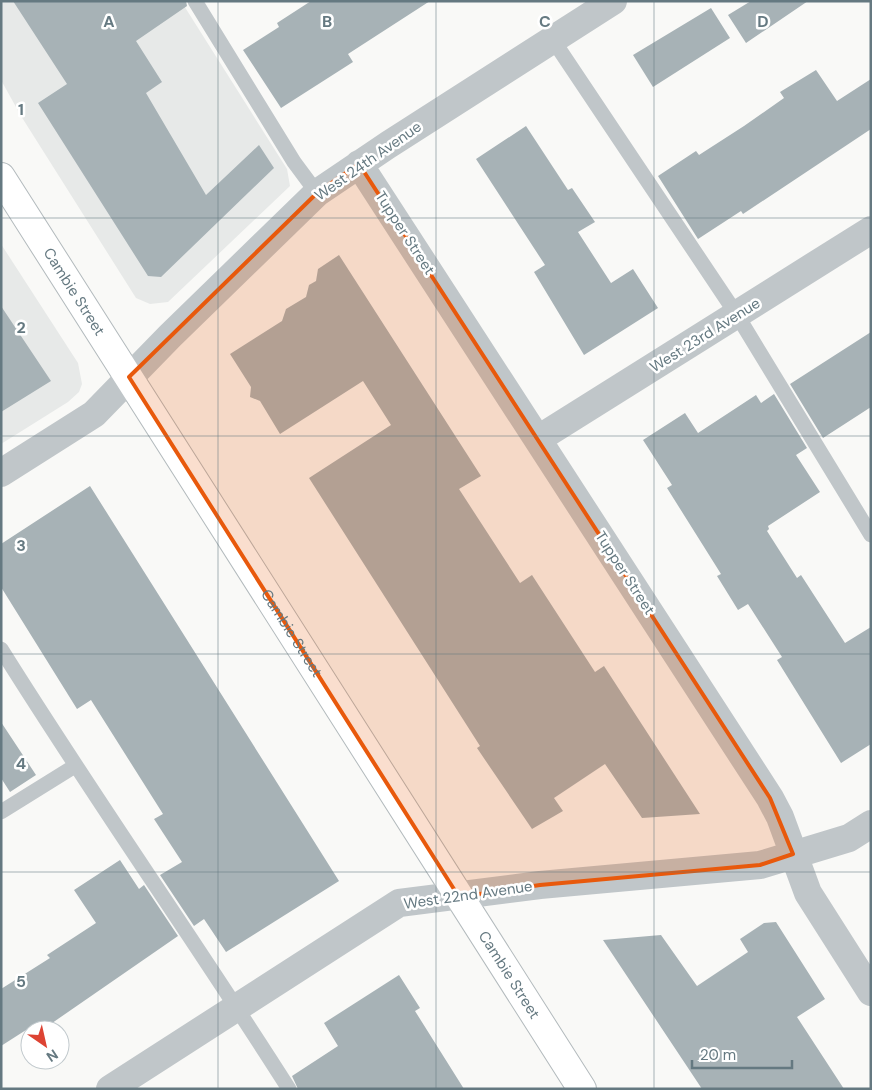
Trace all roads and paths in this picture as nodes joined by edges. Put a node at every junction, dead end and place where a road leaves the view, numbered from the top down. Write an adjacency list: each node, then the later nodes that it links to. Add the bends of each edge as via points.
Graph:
1 (195, 1): 6 (lane, via 294,162)
2 (613, 1): 3 (street, West 24th Avenue)
3 (553, 40): 4 (street, West 24th Avenue); 8 (lane)
4 (359, 164): 6 (street, West 24th Avenue); 10 (street, Tupper Street)
5 (1, 178): 9 (main road, Cambie Street)
6 (317, 193): 9 (street, West 24th Avenue)
7 (871, 230): 8 (street, West 23rd Avenue)
8 (737, 314): 10 (street, West 23rd Avenue); 12 (lane)
9 (129, 377): 11 (street, via 94,414); 18 (main road, Cambie Street)
10 (538, 439): 17 (street, Tupper Street, via 770,798)
11 (1, 473)
12 (869, 528)
13 (1, 649): 14 (lane)
14 (75, 766): 15 (lane); 20 (lane)
15 (1, 812)
16 (871, 824): 17 (street, West 22nd Avenue, via 849,838)
17 (793, 854): 18 (street, West 22nd Avenue, via 760,865 540,885); 19 (street, Tupper Street, via 808,893)
18 (459, 897): 20 (street, West 22nd Avenue, via 399,904); 23 (main road, Cambie Street)
19 (871, 992)
20 (238, 1007): 21 (street, West 22nd Avenue); 22 (lane)
21 (110, 1089)
22 (290, 1089)
23 (582, 1089)

